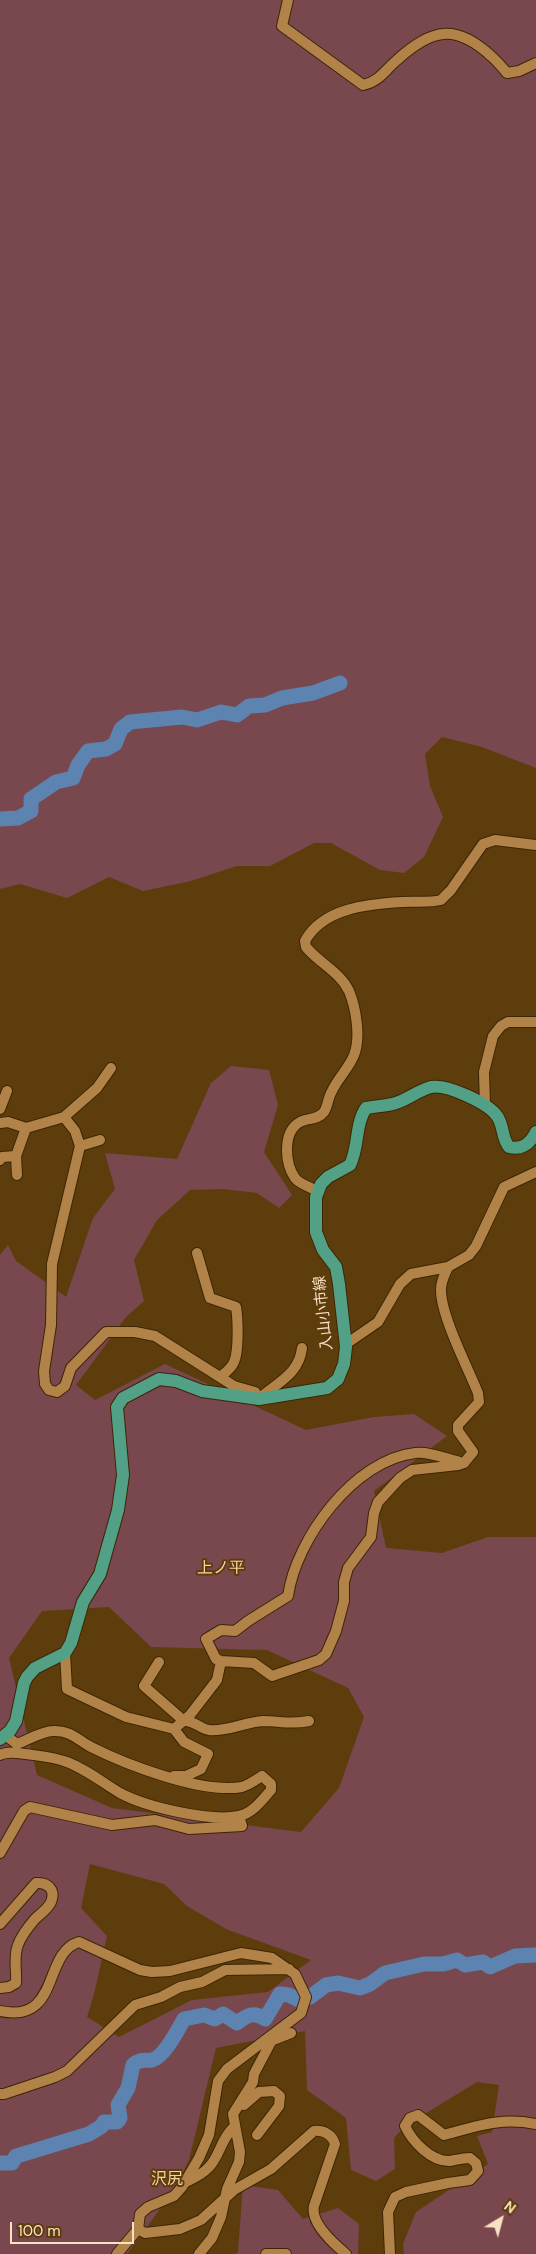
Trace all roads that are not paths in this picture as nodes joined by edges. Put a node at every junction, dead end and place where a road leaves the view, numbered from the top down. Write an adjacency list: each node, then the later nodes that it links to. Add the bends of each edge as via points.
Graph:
1 (288, 0): 2 (street, via 282,26 363,85 375,82 398,59 428,37 443,33 455,33 469,39 508,73)
2 (536, 63)
3 (536, 845): 19 (street, via 491,840 483,844 441,900 360,908 327,917 308,936 306,947 350,993 357,1038 353,1057 331,1092 325,1111 315,1118 299,1122 289,1138 289,1165 296,1180)
4 (536, 1022): 7 (street, via 508,1022 495,1032 486,1064)
5 (111, 1068): 9 (street, via 97,1088)
6 (7, 1091): 8 (street)
7 (486, 1105): 12 (main road, via 501,1123 503,1140 508,1147 522,1148 532,1141); 19 (main road, via 456,1091 433,1086 395,1103 366,1108 360,1116 350,1165 328,1177)
8 (0, 1109)
9 (64, 1116): 11 (street); 14 (street, via 75,1131)
10 (0, 1123): 11 (street)
11 (26, 1128): 15 (street)
12 (536, 1132)
13 (100, 1140): 14 (street)
14 (80, 1146): 24 (street, via 52,1264 51,1325 45,1384 49,1390 57,1392 65,1386 71,1368 106,1332 155,1336)
15 (16, 1156): 16 (street); 18 (street)
16 (0, 1160)
17 (536, 1172): 21 (street, via 504,1188 476,1246 469,1255)
18 (17, 1175)
19 (318, 1191): 22 (main road, 入山小市線, via 316,1232 323,1250 336,1267)
20 (197, 1253): 24 (street, via 210,1298 236,1306 235,1361)
21 (448, 1267): 22 (street, via 416,1272 405,1278 378,1322); 26 (street, via 442,1278 442,1297 479,1402 458,1424 458,1431 474,1452)
22 (346, 1344): 25 (main road, 入山小市線, via 344,1364 334,1385)
23 (302, 1348): 25 (street, via 296,1367 277,1387)
24 (220, 1377): 25 (street, via 234,1386 255,1392)
25 (259, 1399): 27 (main road, 入山小市線, via 202,1392 176,1381 159,1379 123,1398 117,1407 124,1475 118,1510 100,1574 83,1602)
26 (464, 1463): 28 (street, via 417,1452 397,1457 366,1473 348,1487 306,1543 291,1575 288,1596 236,1631 221,1630 206,1640 216,1659); 28 (street, via 412,1470 378,1502 371,1537 348,1568 336,1630 326,1654 319,1660 272,1676 254,1664)
27 (65, 1653): 32 (street, via 67,1688 126,1717); 33 (main road, via 35,1668 27,1677 16,1721)
28 (221, 1661): 30 (street, via 217,1680)
29 (159, 1662): 30 (street, via 144,1686)
30 (184, 1721): 31 (street, via 210,1730 262,1721 293,1724); 32 (street)
31 (309, 1721)
32 (174, 1729): 35 (street, via 184,1742 208,1754 201,1769 186,1776)
33 (2, 1737): 35 (street, via 17,1744 52,1730 73,1734 90,1746)
34 (0, 1755): 36 (street, via 20,1753 54,1758 138,1801 201,1817)
35 (172, 1777): 36 (street, via 212,1788 244,1786 262,1776 271,1784 271,1790 254,1809)
36 (239, 1816): 37 (street, via 242,1826 189,1830 154,1820 112,1825 30,1807 24,1811)
37 (0, 1853)
38 (0, 1924): 40 (street, via 36,1883 50,1887 51,1904 34,1920 18,1945 16,1983)
39 (289, 1969): 41 (street, via 272,1958 241,1953 170,1972 152,1972 140,1970 80,1942 58,1960 45,1996 22,2012); 44 (street, via 296,1974 306,1997 301,2013); 45 (street, via 225,1970 202,1982 135,2005 67,2071)
40 (0, 1988)
41 (0, 2011)
42 (292, 2033): 43 (street)
43 (272, 2040): 44 (street); 46 (street)
44 (260, 2045): 50 (street, via 226,2068 218,2081 209,2135)
45 (0, 2094)
46 (237, 2108): 48 (street, via 233,2114); 49 (street, via 240,2109 258,2092 274,2091 280,2096 279,2106)
47 (536, 2124): 58 (street, via 495,2122 444,2135 418,2115 410,2118 405,2126 424,2150 440,2160 470,2158 478,2171 470,2180 448,2182 395,2197 388,2212)
48 (234, 2127): 50 (street, via 224,2136 209,2167); 51 (street, via 239,2162)
49 (257, 2135)
50 (185, 2182): 52 (street, via 174,2196 140,2214)
51 (225, 2198): 52 (street, via 201,2220 180,2229 145,2233); 54 (street, via 212,2238); 57 (street, via 271,2169 314,2131 325,2132 335,2144 314,2206 314,2215 336,2246)
52 (138, 2229): 53 (street)
53 (116, 2254)
54 (200, 2254)
55 (266, 2254): 56 (street)
56 (286, 2254)
57 (346, 2254)
58 (390, 2254)

